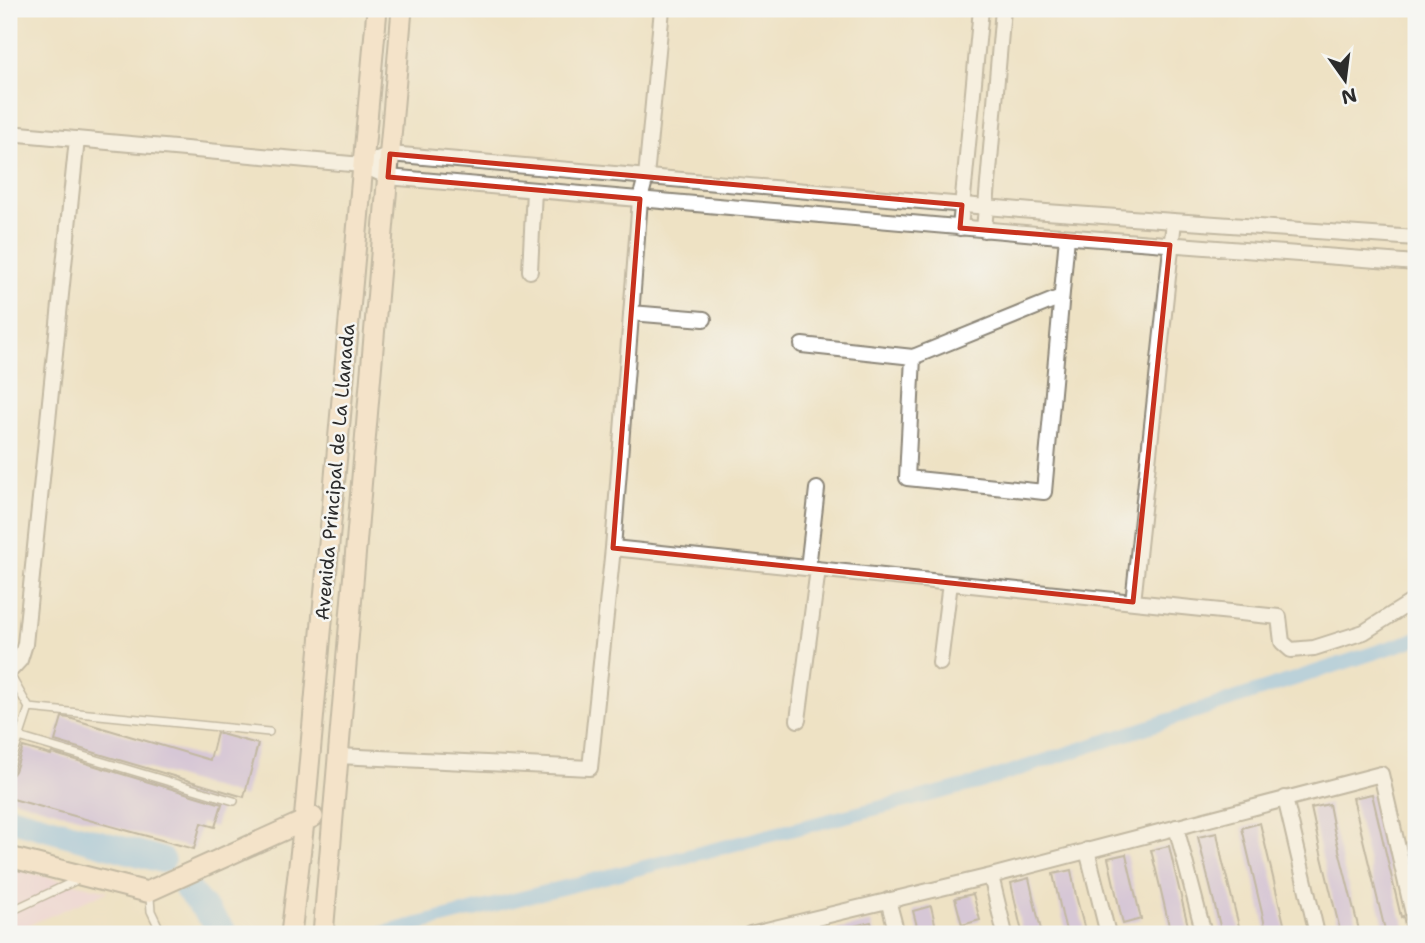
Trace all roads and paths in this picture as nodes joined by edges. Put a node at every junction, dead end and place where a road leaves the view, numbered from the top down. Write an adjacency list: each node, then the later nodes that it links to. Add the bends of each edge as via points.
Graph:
1 (377, 9): 9 (main road, Avenida Principal de La Llanada)
2 (402, 9): 8 (main road, Avenida Principal de La Llanada)
3 (662, 9): 11 (street)
4 (981, 9): 14 (street)
5 (1003, 9): 15 (street)
6 (9, 133): 7 (street)
7 (78, 139): 9 (street); 36 (street, via 25,644 20,660)
8 (390, 154): 9 (street); 10 (main road, Avenida Principal de La Llanada); 11 (street)
9 (362, 165): 10 (street); 47 (main road, Avenida Principal de La Llanada)
10 (388, 177): 12 (street); 42 (main road, Avenida Principal de La Llanada)
11 (646, 177): 13 (street); 14 (street)
12 (534, 190): 13 (street); 23 (street)
13 (640, 199): 17 (street); 25 (street)
14 (962, 205): 15 (street); 17 (street)
15 (986, 207): 16 (street); 18 (street)
16 (1174, 221): 20 (street); 21 (street)
17 (960, 228): 18 (street)
18 (984, 230): 19 (street)
19 (1067, 237): 21 (street); 24 (street)
20 (1416, 238)
21 (1170, 245): 22 (street); 34 (street)
22 (1416, 263)
23 (530, 271)
24 (1061, 297): 28 (street); 28 (street, via 1044,492 907,478)
25 (631, 313): 26 (street); 30 (street)
26 (704, 319)
27 (803, 345): 28 (street)
28 (913, 357)
29 (817, 489): 31 (street)
30 (612, 548): 31 (street); 42 (street, via 590,768)
31 (813, 569): 32 (street); 38 (street)
32 (950, 583): 34 (street); 35 (street)
33 (1416, 599): 34 (street, via 1364,632 1314,648 1291,650 1282,642 1279,617)
34 (1133, 602)
35 (940, 663)
36 (9, 672): 37 (lane)
37 (29, 708): 39 (lane); 41 (lane)
38 (798, 720)
39 (270, 732)
40 (9, 734): 41 (lane)
41 (19, 737): 43 (lane); 46 (lane)
42 (338, 756): 44 (main road, Avenida Principal de La Llanada)
43 (9, 769)
44 (334, 797): 47 (main road, via 321,813); 49 (main road, Avenida Principal de La Llanada)
45 (1285, 798): 48 (street); 57 (street, via 1381,774); 67 (street)
46 (234, 802)
47 (304, 822): 49 (main road, via 319,826); 54 (main road); 60 (main road, Avenida Principal de La Llanada)
48 (1176, 827): 50 (street); 66 (street)
49 (330, 842): 61 (main road, Avenida Principal de La Llanada)
50 (1087, 850): 53 (street); 65 (street)
51 (9, 857): 52 (main road)
52 (88, 876): 54 (main road); 56 (lane)
53 (991, 876): 55 (street); 64 (street)
54 (147, 892): 59 (lane, via 150,911)
55 (888, 900): 58 (street); 63 (street)
56 (9, 912)
57 (1416, 927)
58 (797, 928): 62 (street)
59 (162, 934)
60 (291, 934)
61 (323, 934)
62 (750, 934)
63 (897, 934)
64 (1005, 934)
65 (1108, 934)
66 (1204, 934)
67 (1317, 934)

